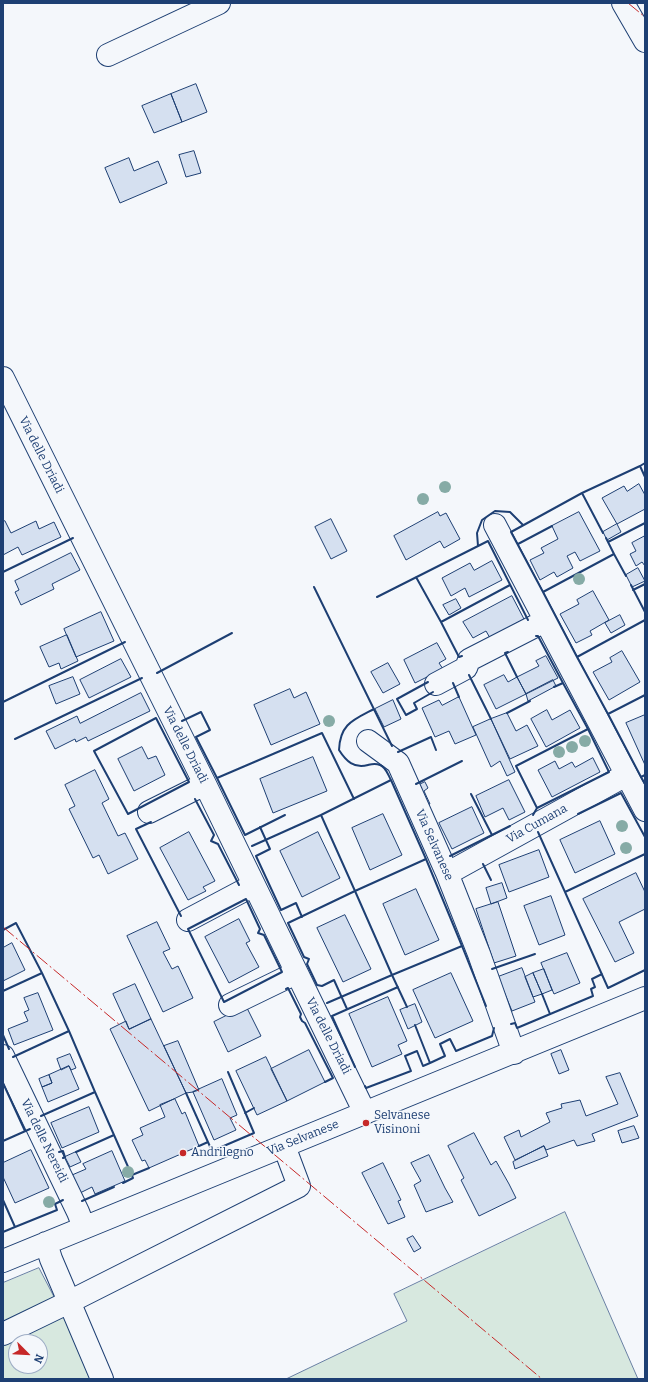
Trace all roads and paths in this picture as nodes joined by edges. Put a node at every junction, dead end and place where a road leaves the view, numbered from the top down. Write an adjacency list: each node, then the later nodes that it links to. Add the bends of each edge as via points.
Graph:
1 (219, 3): 4 (street)
2 (623, 3): 3 (street)
3 (643, 31)
4 (108, 55)
5 (3, 378): 11 (street, Via delle Driadi)
6 (494, 525): 7 (street)
7 (545, 621): 8 (street, via 470,660 466,668); 10 (street)
8 (436, 684)
9 (368, 741): 14 (street, Via Selvanese, via 398,763)
10 (626, 775): 12 (street); 14 (street, Via Cumana)
11 (205, 784): 13 (street); 15 (street, Via delle Driadi)
12 (645, 810)
13 (149, 812)
14 (447, 873): 20 (street, Via Selvanese)
15 (254, 885): 16 (street); 17 (street, Via delle Driadi)
16 (188, 920)
17 (296, 973): 19 (street); 22 (street, Via delle Driadi)
18 (645, 998): 20 (street, Via Selvanese)
19 (230, 1005)
20 (514, 1053): 22 (street, Via Selvanese)
21 (3, 1056): 24 (street, Via delle Nereidi)
22 (365, 1113): 23 (street, Via Selvanese)
23 (284, 1146): 24 (street, Via Selvanese); 27 (street, via 298,1186)
24 (84, 1227): 25 (street, Via Selvanese)
25 (46, 1244): 26 (street, Via Selvanese); 27 (street)
26 (3, 1261)
27 (69, 1302): 28 (street); 29 (street)
28 (3, 1334)
29 (102, 1379)

